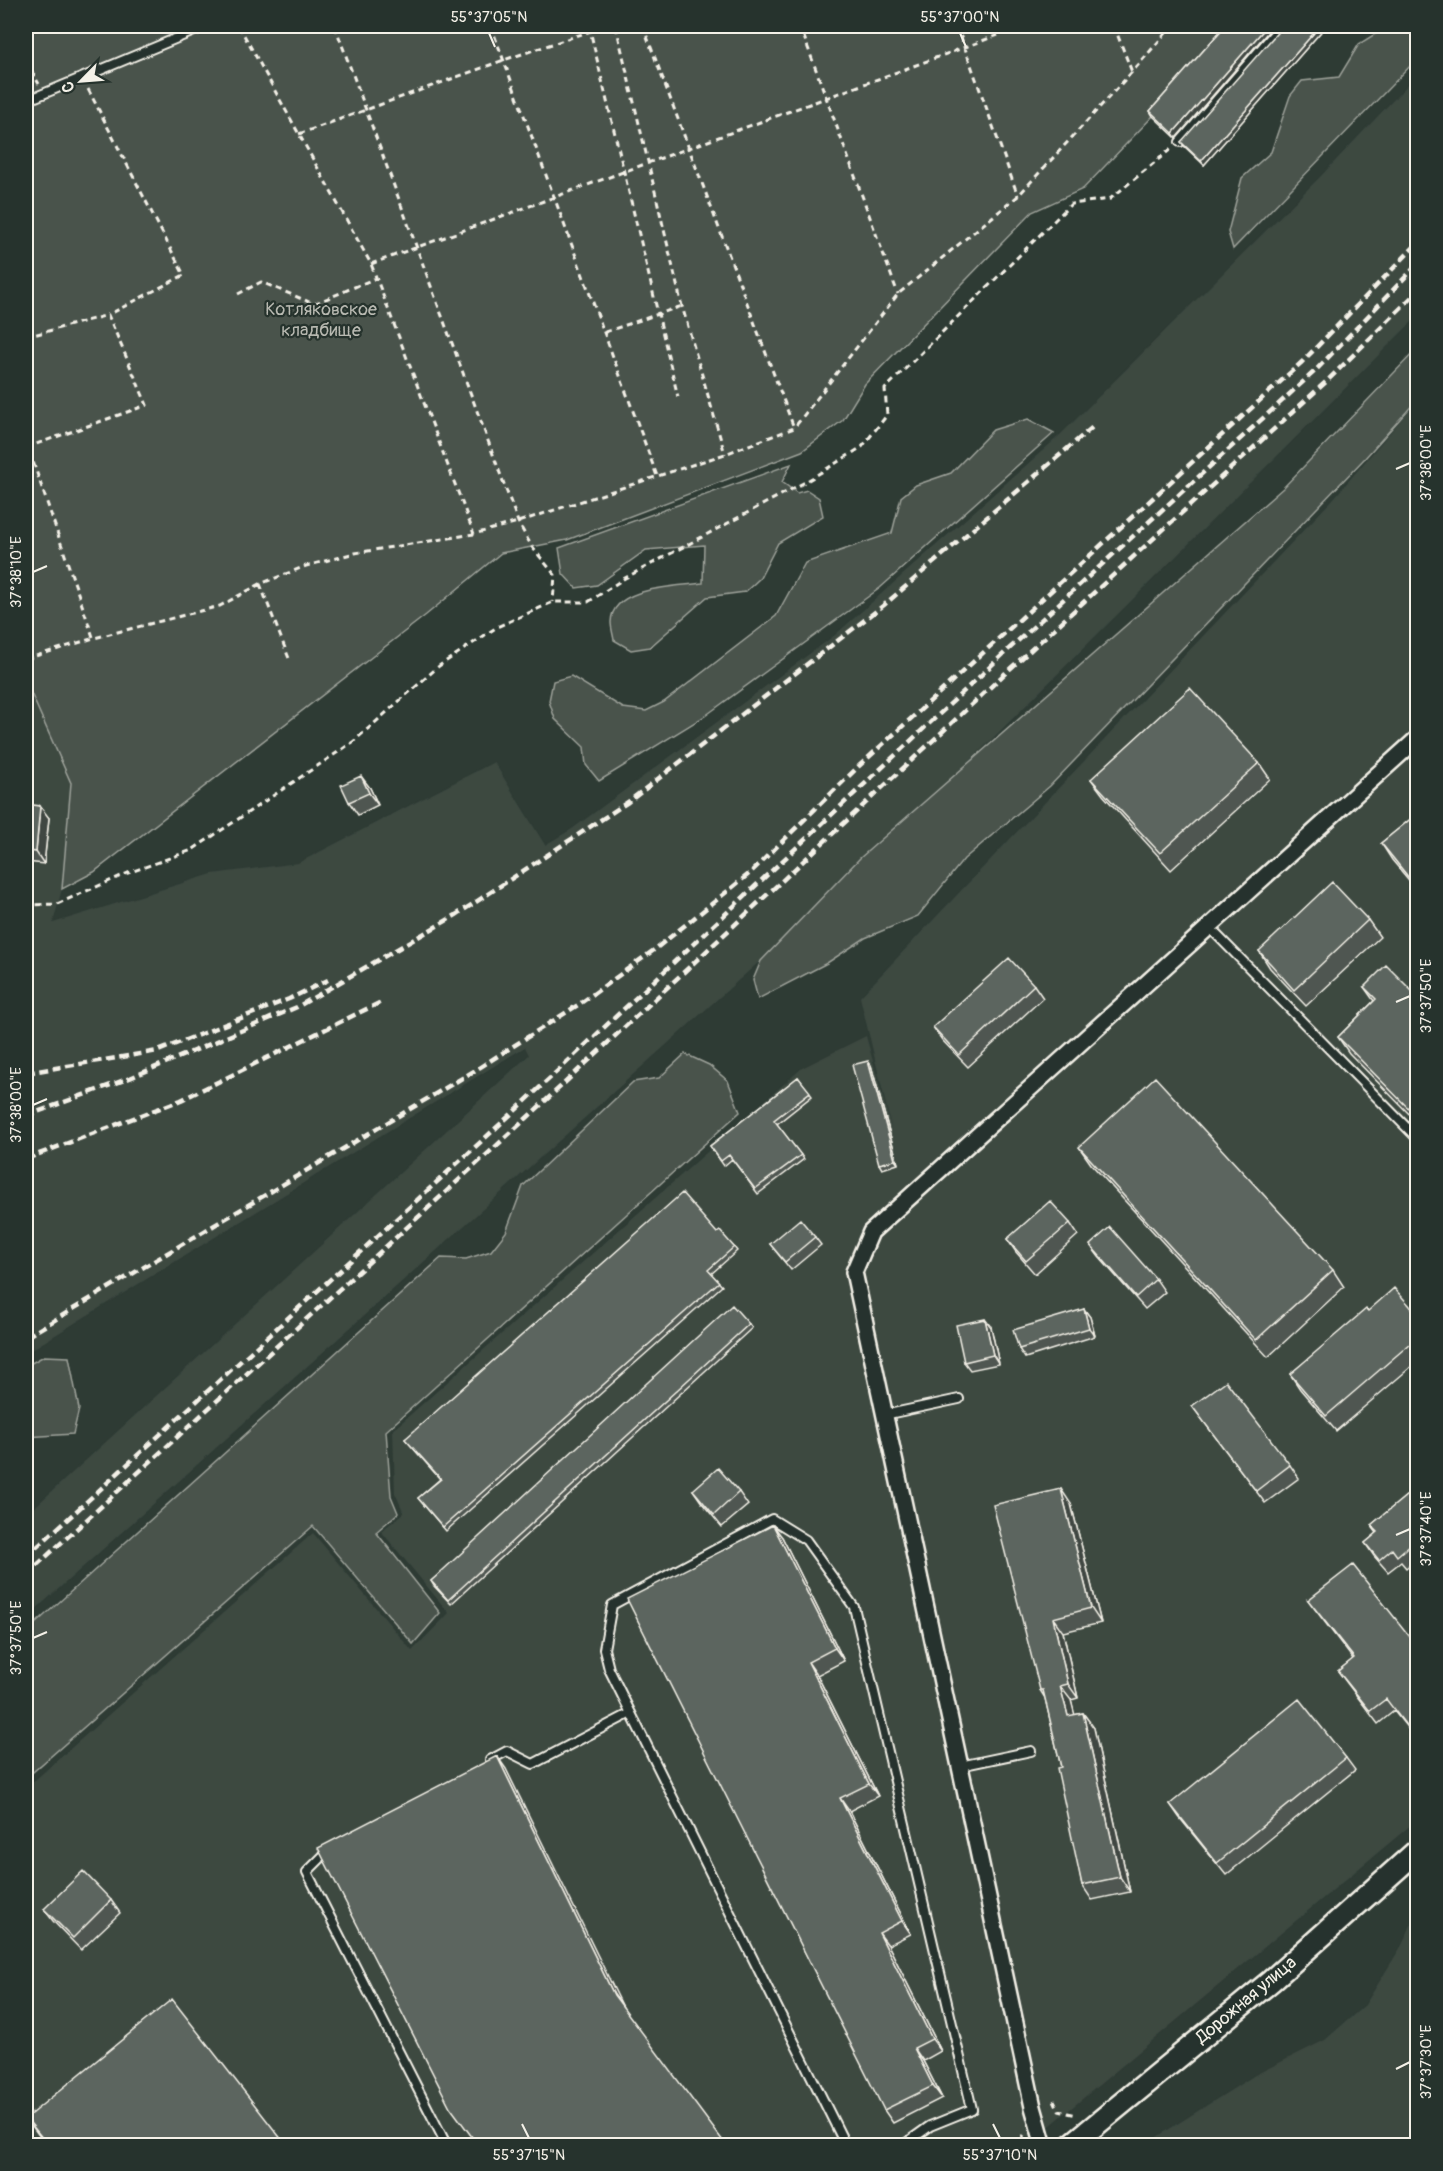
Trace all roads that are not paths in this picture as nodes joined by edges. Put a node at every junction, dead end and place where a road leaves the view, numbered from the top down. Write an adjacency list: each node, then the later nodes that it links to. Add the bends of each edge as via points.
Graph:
1 (206, 26): 3 (lane)
2 (1281, 26): 4 (lane)
3 (26, 101)
4 (1180, 142)
5 (1418, 738): 6 (street)
6 (1209, 927): 7 (lane); 9 (street, via 871,1232 854,1272)
7 (1418, 1139)
8 (959, 1399): 9 (lane)
9 (885, 1415): 13 (street)
10 (631, 1713): 12 (lane, via 533,1764 507,1751); 17 (lane); 18 (lane, via 609,1669 604,1649 612,1605 772,1519 806,1540 854,1607 972,2109 930,2126)
11 (1031, 1751): 13 (lane)
12 (486, 1762)
13 (960, 1766): 19 (street)
14 (335, 1844): 16 (lane, via 308,1872)
15 (1418, 1850): 20 (main road, Дорожная улица, via 1271,1981)
16 (447, 2145)
17 (846, 2145)
18 (902, 2145)
19 (1044, 2145)
20 (1070, 2145)

